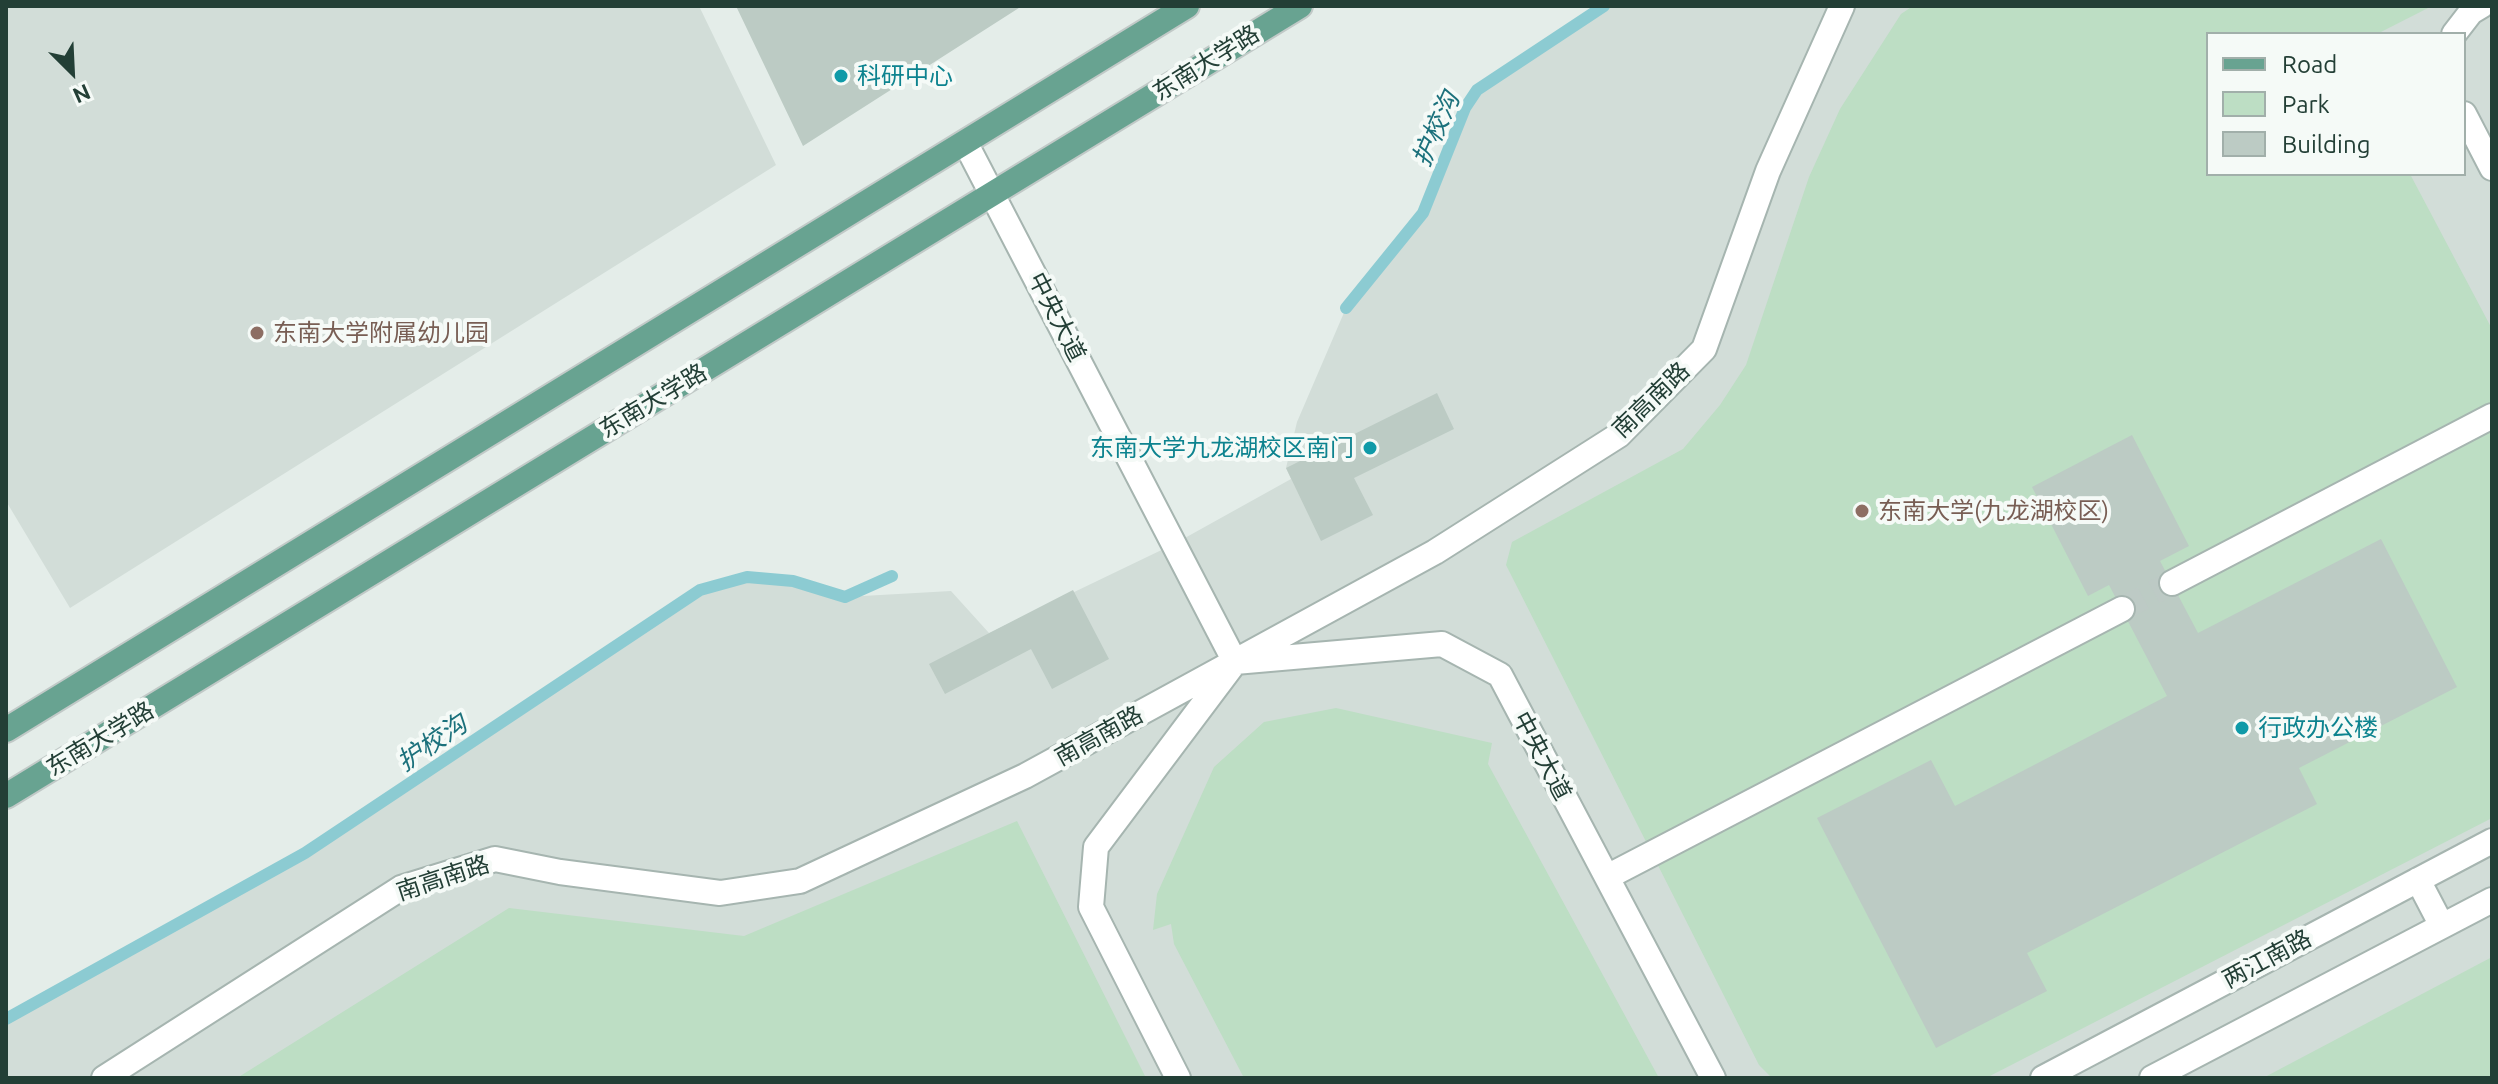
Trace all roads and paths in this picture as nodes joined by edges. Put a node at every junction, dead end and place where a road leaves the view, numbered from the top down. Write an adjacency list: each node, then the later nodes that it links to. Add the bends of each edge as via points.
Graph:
1 (1187, 6): 7 (main road)
2 (1300, 6): 9 (main road, 东南大学路)
3 (1842, 6): 13 (street, 南高南路, via 1768,171 1704,349 1619,435 1435,552)
4 (2481, 6): 5 (street)
5 (2456, 32)
6 (2466, 118): 8 (street)
7 (966, 144): 9 (street, 中央大道); 14 (main road)
8 (2492, 168)
9 (993, 194): 13 (street, 中央大道); 15 (main road, 东南大学路)
10 (2492, 416): 11 (street)
11 (2172, 583)
12 (2122, 609): 17 (street)
13 (1235, 662): 17 (street, 中央大道, via 1442,644 1500,675); 21 (street, 南高南路, via 1025,776 800,881 720,893 495,859 401,888); 22 (street, via 1096,847 1091,907)
14 (6, 730)
15 (6, 796)
16 (2492, 841): 18 (street, 两江南路)
17 (1607, 877): 23 (street, 中央大道)
18 (2418, 880): 20 (street); 24 (street, 两江南路)
19 (2492, 900): 20 (street)
20 (2442, 926): 25 (street)
21 (104, 1078)
22 (1178, 1078)
23 (1713, 1078)
24 (2043, 1078)
25 (2152, 1078)

